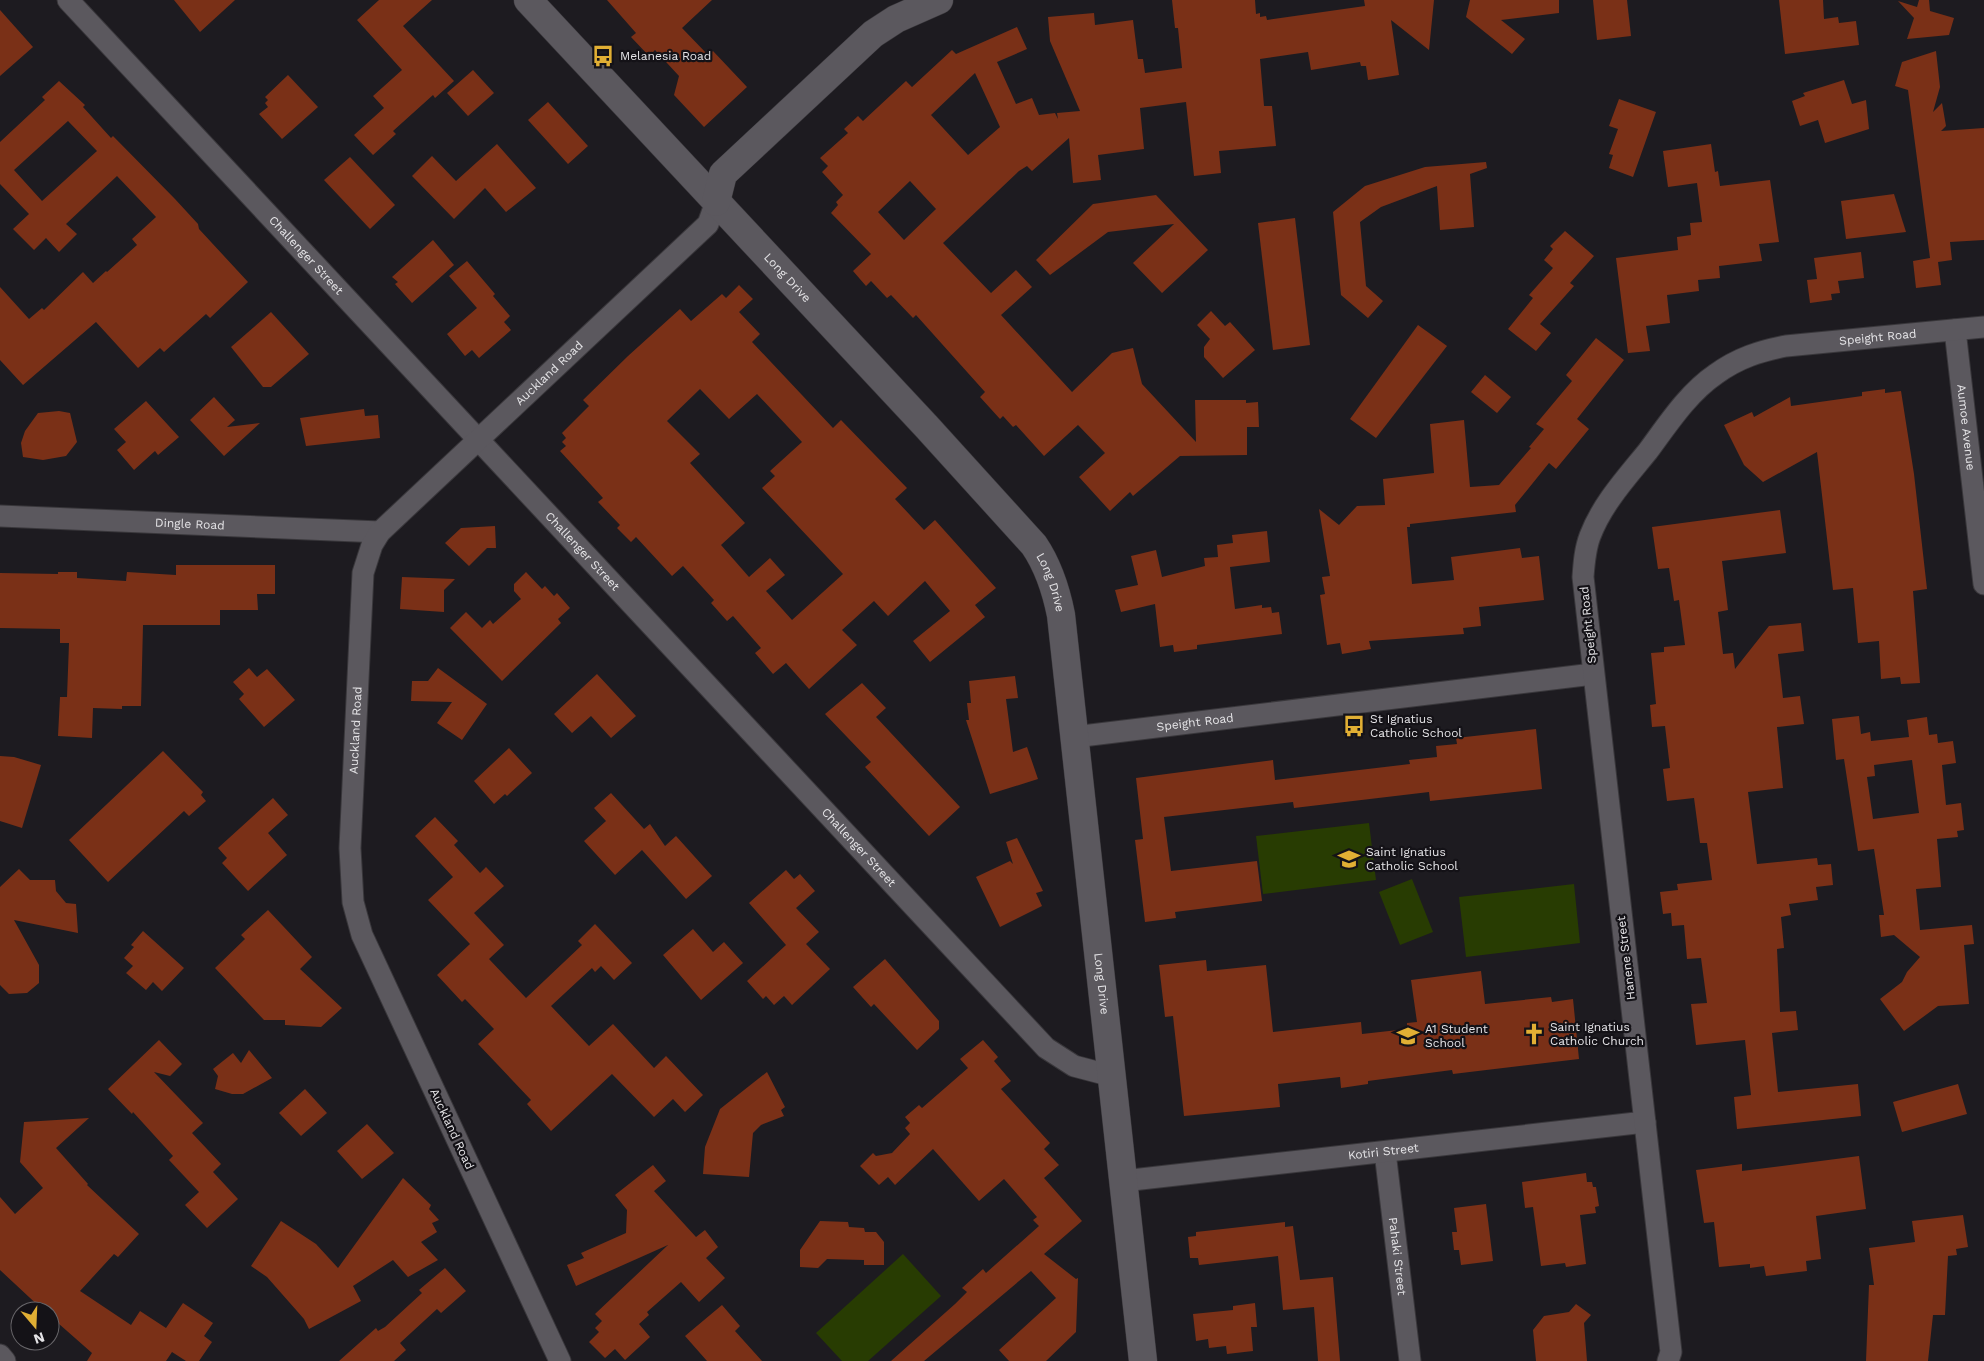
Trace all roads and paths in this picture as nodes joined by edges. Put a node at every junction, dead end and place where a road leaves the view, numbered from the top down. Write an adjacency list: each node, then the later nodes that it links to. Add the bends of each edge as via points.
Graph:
1 (68, 0): 7 (street, Challenger Street)
2 (528, 0): 4 (street, Long Drive)
3 (939, 0): 4 (street, via 896,19 853,50 723,174)
4 (716, 202): 7 (street, Auckland Road, via 708,224); 12 (street, Long Drive, via 1034,545 1050,573 1061,615)
5 (1984, 327): 6 (street, Speight Road)
6 (1955, 330): 10 (street, Aumoe Avenue); 11 (street, Speight Road, via 1760,351 1737,360 1693,393 1608,502 1590,536 1584,556 1583,577)
7 (479, 440): 9 (street, Auckland Road); 13 (street, Challenger Street, via 1046,1048 1074,1066)
8 (0, 516): 9 (street, Dingle Road)
9 (380, 532): 19 (street, Auckland Road, via 363,573 350,848 353,902 362,935)
10 (1984, 584)
11 (1593, 674): 12 (street, Speight Road); 14 (street, Hanene Street)
12 (1074, 737): 13 (street, Long Drive)
13 (1112, 1076): 16 (street, Long Drive)
14 (1645, 1122): 15 (street, Kotiri Street); 22 (street, Hanene Street, via 1670,1352)
15 (1385, 1152): 16 (street, Kotiri Street); 21 (street, Pahaki Street)
16 (1123, 1181): 20 (street, Long Drive)
17 (0, 1355): 18 (street)
18 (5, 1361)
19 (560, 1361)
20 (1144, 1361)
21 (1410, 1361)
22 (1668, 1361)

